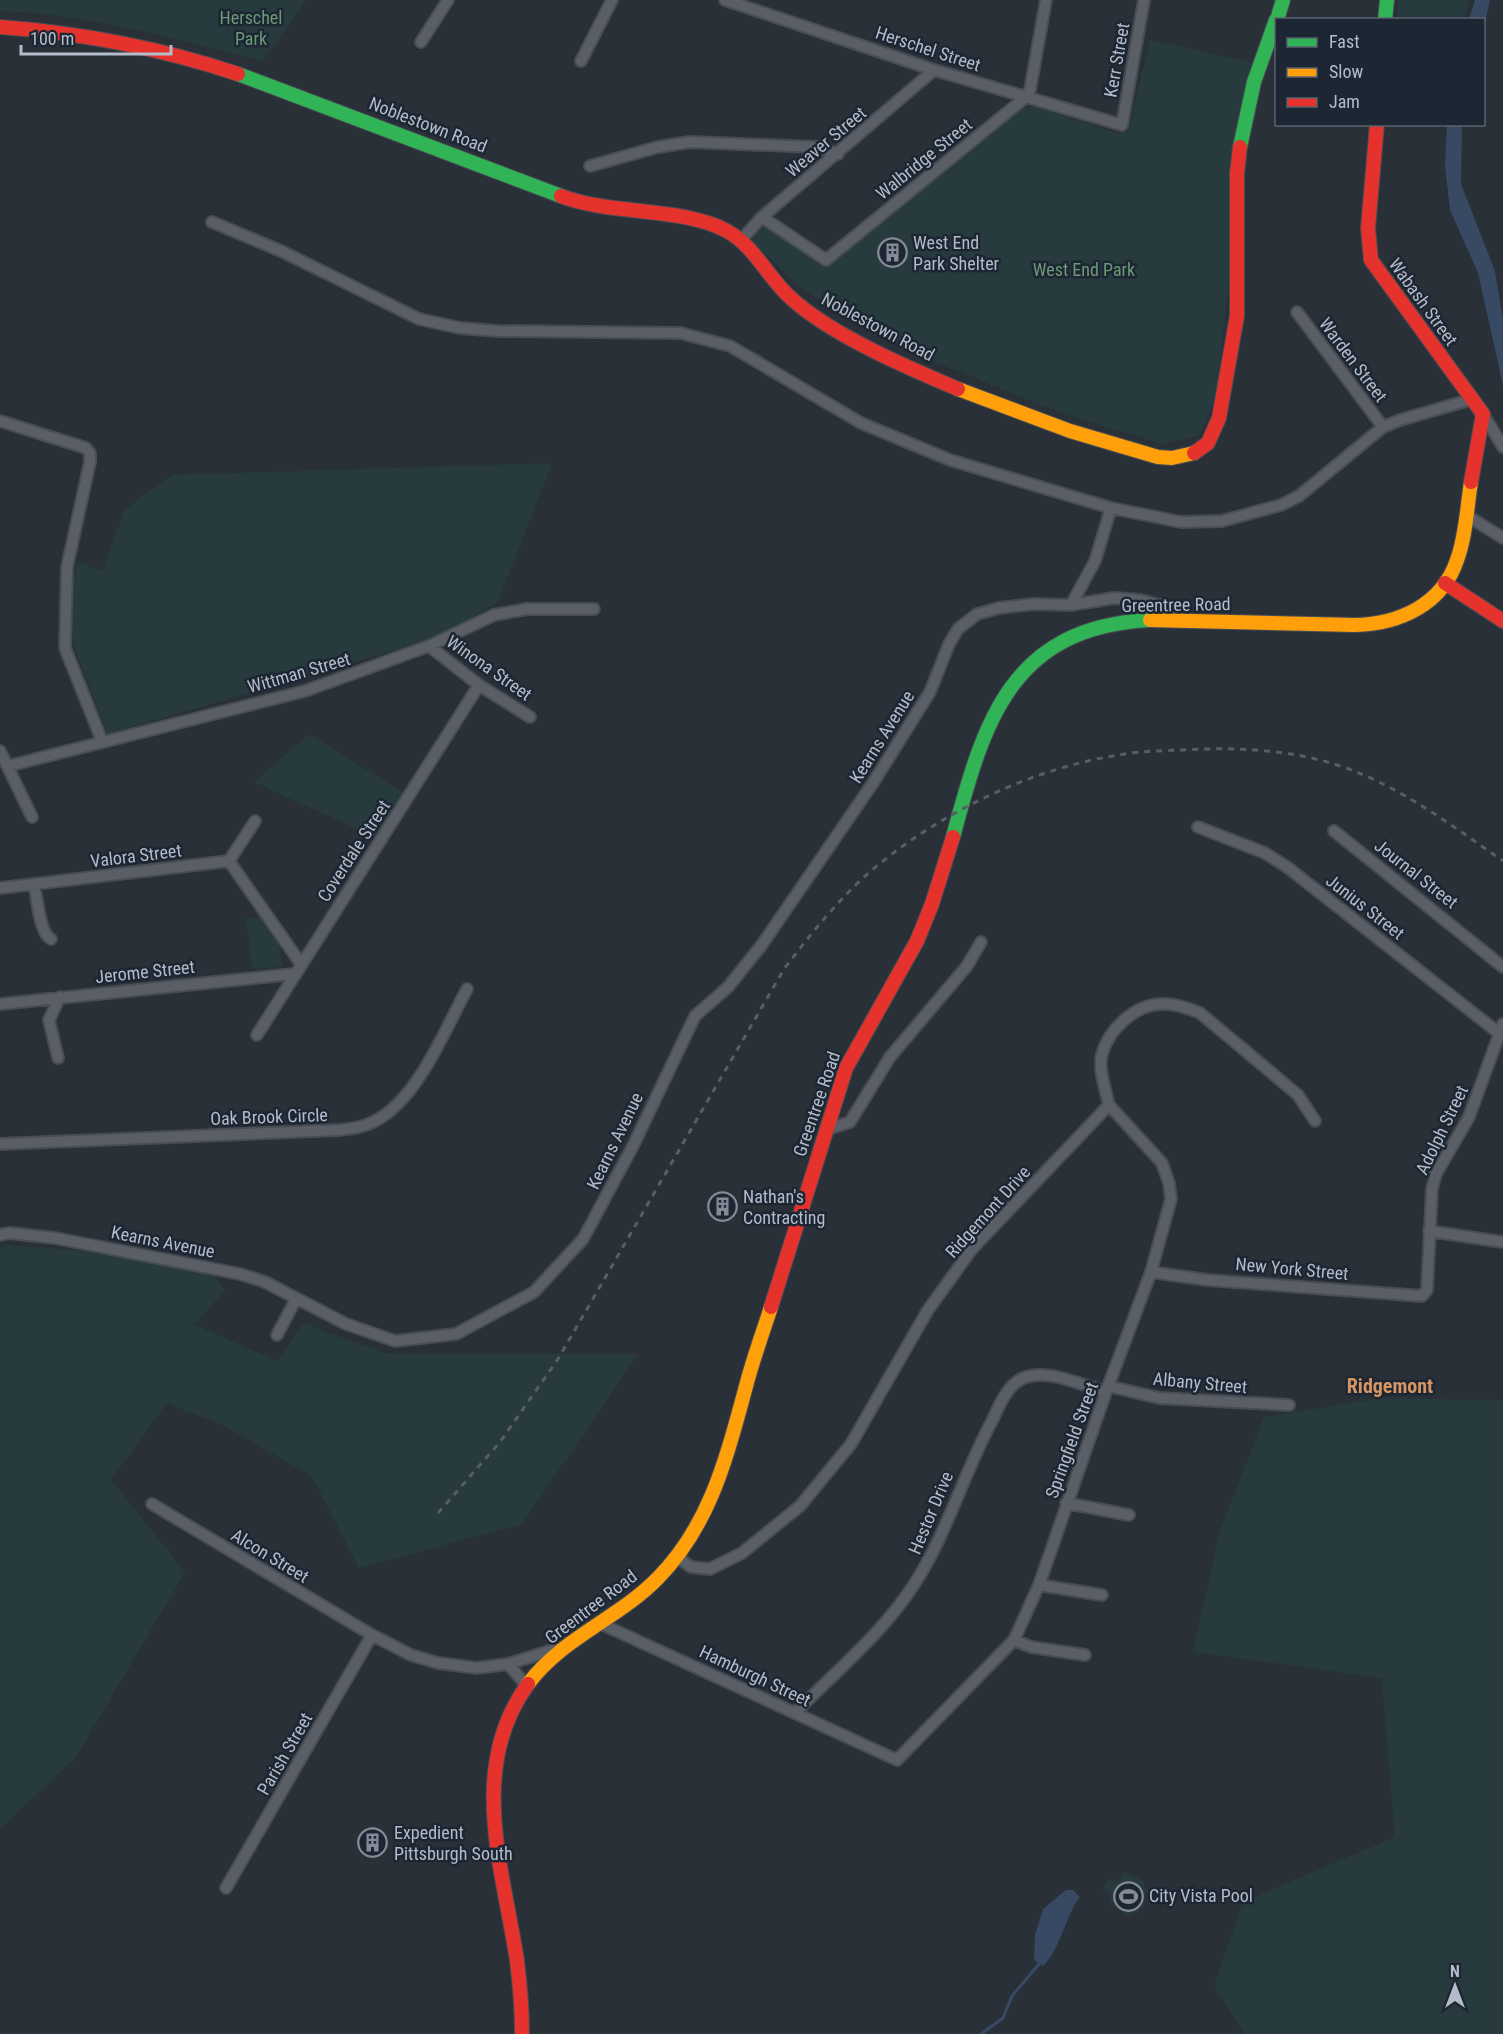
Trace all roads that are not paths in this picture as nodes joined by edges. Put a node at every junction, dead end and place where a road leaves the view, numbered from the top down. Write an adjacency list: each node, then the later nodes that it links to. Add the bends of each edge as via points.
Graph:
1 (448, 0): 12 (street)
2 (612, 0): 13 (street)
3 (724, 0): 14 (street, Herschel Street)
4 (1047, 0): 15 (street)
5 (1144, 0): 16 (street, Kerr Street)
6 (1283, 0): 8 (main road, Noblestown Road)
7 (1387, 0): 9 (main road)
8 (1278, 18)
9 (1385, 18)
10 (1275, 25): 22 (main road, Noblestown Road, via 1254,82 1241,141 1237,173 1239,282 1231,359 1214,434 1193,454 1172,458 1139,452 1042,424 961,390 818,318 788,296)
11 (0, 27): 22 (main road, Noblestown Road, via 108,39 201,63 312,100 565,198 707,224)
12 (421, 42)
13 (581, 61)
14 (934, 70): 15 (street, Herschel Street); 18 (street, Weaver Street)
15 (1026, 97): 16 (street, Herschel Street); 20 (street, Walbridge Street, via 826,261)
16 (1122, 125)
17 (1377, 126): 24 (main road, Wabash Street, via 1368,228 1371,260)
18 (838, 154): 19 (street, via 817,147 690,142); 20 (street, Weaver Street)
19 (590, 166)
20 (762, 217): 22 (street, Weaver Street)
21 (212, 222): 29 (street, via 281,251 419,319 498,331 680,333 722,344 760,362 861,423 950,460)
22 (741, 240)
23 (1297, 312): 27 (street, Warden Street)
24 (1473, 399): 25 (main road, Wabash Street); 27 (street)
25 (1483, 414): 28 (street, Wabash Street); 30 (main road, Greentree Road)
26 (0, 421): 40 (street, via 86,448 90,453 67,567 65,648)
27 (1383, 427): 29 (street, via 1299,496 1263,511 1222,521 1181,522)
28 (1503, 447)
29 (1111, 508): 33 (street, via 1095,561)
30 (1466, 514): 31 (street); 32 (main road, Greentree Road, via 1458,558)
31 (1503, 538)
32 (1445, 583): 35 (main road, Greentree Road, via 1422,606 1390,622 1310,627); 36 (main road)
33 (1071, 605): 35 (street, Kearns Avenue, via 1114,598 1140,600 1167,607); 70 (street, Kearns Avenue, via 999,608 977,614 958,629 930,692 866,793 761,946 728,987 694,1016 584,1239 534,1292 456,1334 395,1341 346,1324)
34 (594, 609): 37 (street, Wittman Street, via 526,609 494,615)
35 (1176, 620): 63 (main road, Greentree Road, via 1134,621 1069,636 1044,652 1013,684 990,721 923,930 843,1075)
36 (1503, 621)
37 (429, 646): 38 (street, Winona Street); 40 (street, Wittman Street, via 305,691)
38 (479, 686): 39 (street, Winona Street); 52 (street, Coverdale Street)
39 (530, 717)
40 (102, 741): 42 (street, Wittman Street)
41 (0, 751): 42 (street)
42 (8, 766): 43 (street)
43 (32, 817)
44 (255, 821): 47 (street)
45 (1198, 827): 58 (street, Junius Street, via 1265,853 1287,867)
46 (1334, 831): 53 (street, Journal Street)
47 (229, 861): 48 (street, Valora Street); 52 (street)
48 (34, 885): 49 (street, Valora Street); 50 (street, via 41,925)
49 (0, 888)
50 (51, 939)
51 (981, 942): 63 (street, via 968,966 890,1057 850,1122)
52 (301, 964): 54 (street, Coverdale Street)
53 (1503, 967)
54 (294, 974): 56 (street, Jerome Street); 59 (street, Coverdale Street)
55 (467, 989): 64 (street, Oak Brook Circle, via 416,1082 397,1106 368,1124 339,1130)
56 (60, 998): 57 (street, Jerome Street); 60 (street, via 49,1020)
57 (0, 1004)
58 (1502, 1029): 65 (street, Adolph Street, via 1469,1117 1436,1174)
59 (256, 1035)
60 (58, 1058)
61 (1109, 1106): 62 (street, via 1102,1055 1112,1034 1127,1017 1161,1003 1181,1005 1200,1013 1298,1095); 68 (street, Springfield Street, via 1162,1163 1169,1183 1171,1198); 77 (street, Ridgemont Drive, via 972,1249 928,1310 851,1444 800,1506 742,1553 710,1569 691,1567)
62 (1315, 1121)
63 (825, 1130): 77 (main road, Greentree Road, via 718,1486)
64 (0, 1144)
65 (1429, 1231): 67 (street); 69 (street, Adolph Street)
66 (0, 1235): 70 (street, Kearns Avenue, via 55,1238 240,1274)
67 (1503, 1242)
68 (1151, 1272): 69 (street, New York Street, via 1418,1297); 72 (street, Springfield Street)
69 (1427, 1290)
70 (296, 1299): 71 (street)
71 (277, 1335)
72 (1107, 1389): 73 (street, Albany Street, via 1159,1398); 74 (street, Springfield Street); 87 (street, Hestor Drive, via 1045,1376 1030,1376 1017,1382 1003,1399 974,1454 947,1521 914,1585 897,1610)
73 (1289, 1405)
74 (1066, 1503): 76 (street); 78 (street, Springfield Street)
75 (152, 1504): 81 (street, Alcon Street)
76 (1130, 1515)
77 (677, 1557): 80 (main road, Greentree Road, via 646,1590)
78 (1039, 1585): 79 (street); 82 (street, Springfield Street)
79 (1102, 1595)
80 (599, 1623): 83 (main road, Greentree Road); 87 (street, Hamburgh Street)
81 (372, 1635): 85 (street, Alcon Street, via 411,1655 438,1663 477,1668); 89 (street, Parish Street)
82 (1014, 1640): 84 (street, via 1030,1647); 88 (street, Springfield Street)
83 (562, 1647): 85 (street, Alcon Street); 86 (main road, Greentree Road)
84 (1085, 1655)
85 (508, 1664): 86 (street)
86 (526, 1685): 90 (main road, Greentree Road, via 501,1737 494,1779 494,1818 521,1996)
87 (795, 1713): 88 (street, Hamburgh Street)
88 (897, 1760)
89 (226, 1888)
90 (522, 2034)

